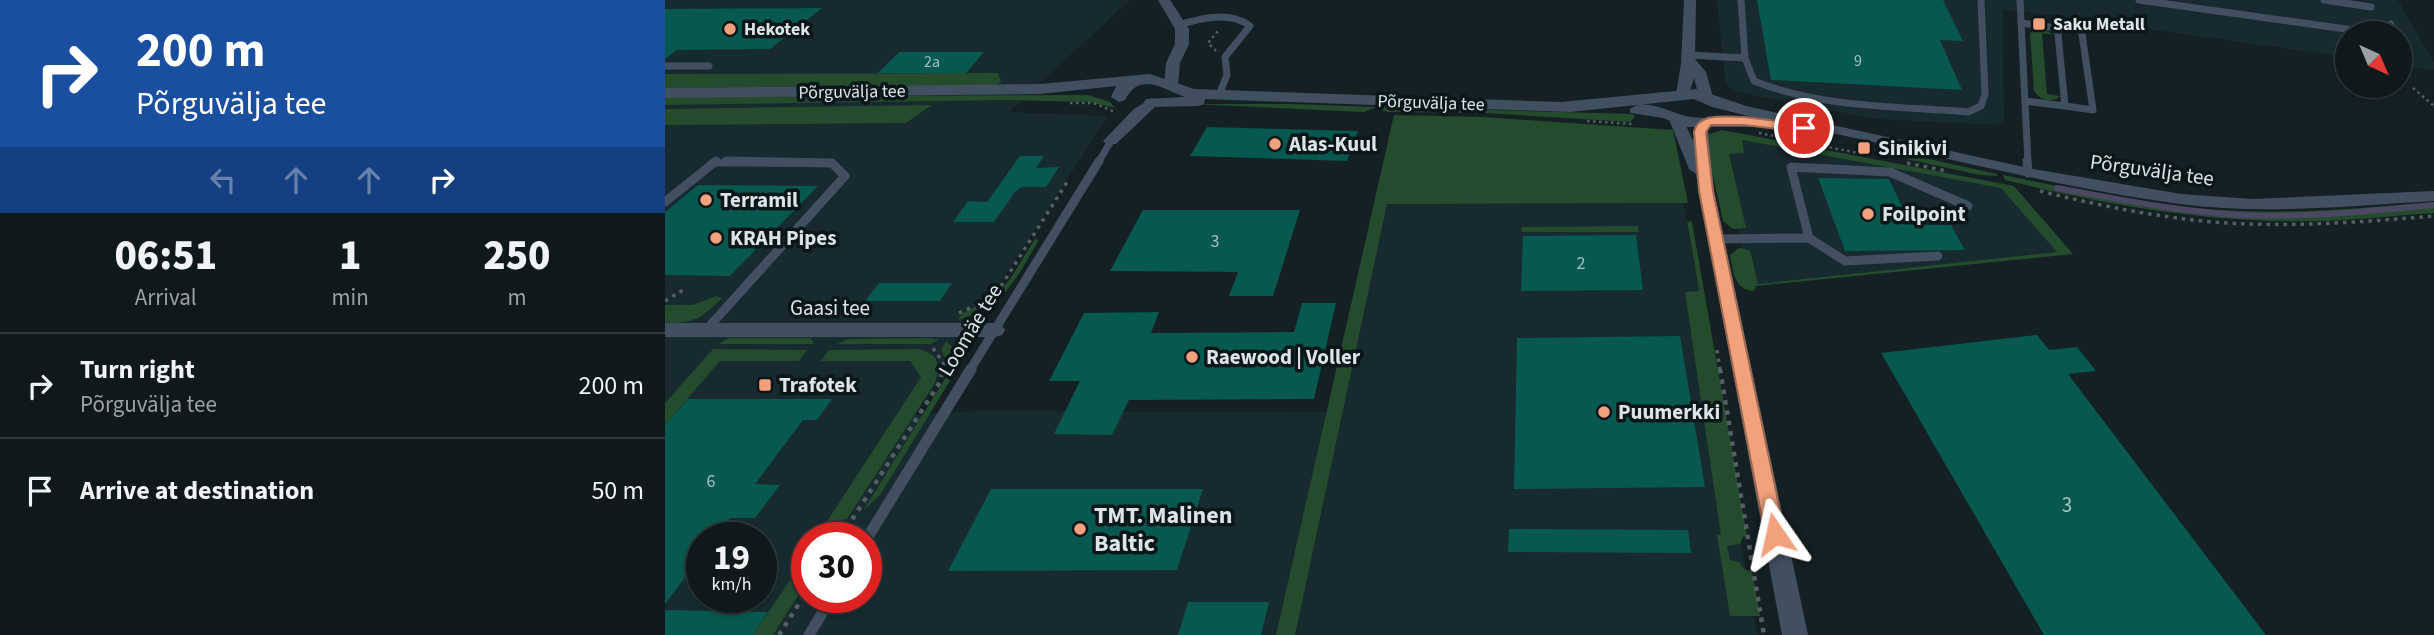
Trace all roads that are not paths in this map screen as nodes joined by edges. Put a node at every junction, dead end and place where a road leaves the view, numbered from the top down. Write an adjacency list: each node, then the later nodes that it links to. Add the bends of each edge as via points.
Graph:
1 (1164, 0): 10 (street)
2 (1690, 0): 13 (street)
3 (1741, 0): 14 (lane)
4 (1981, 0): 14 (lane, via 1985,94 1981,106 1968,111 1774,90 1754,81)
5 (2021, 0): 9 (lane)
6 (2139, 0): 12 (lane)
7 (2324, 0): 8 (lane)
8 (2371, 7)
9 (2021, 23): 11 (lane); 26 (lane)
10 (1179, 25): 15 (street, via 1182,44); 22 (lane, via 1229,18 1250,26 1225,57 1227,75)
11 (2057, 28): 29 (lane); 29 (lane, via 2057,24 2081,27 2093,110)
12 (2335, 28)
13 (1689, 57): 14 (lane); 25 (street); 28 (street, via 1686,88)
14 (1745, 58)
15 (1173, 63): 18 (street); 19 (street)
16 (665, 66): 17 (lane)
17 (709, 66)
18 (1141, 79): 19 (street, Põrguvälja tee, via 1165,80); 20 (street, Põrguvälja tee); 24 (street, via 1120,92)
19 (1171, 86): 22 (street, Põrguvälja tee, via 1193,94); 27 (street, via 1162,98)
20 (1040, 89): 21 (street, Põrguvälja tee); 24 (street, Põrguvälja tee)
21 (665, 93)
22 (1219, 95): 23 (street, Põrguvälja tee)
23 (1262, 97): 27 (street, Põrguvälja tee); 28 (street, Põrguvälja tee, via 1557,107)
24 (1122, 100): 27 (street, Põrguvälja tee); 32 (street, Loomäe tee, via 1125,112)
25 (1712, 101): 28 (street, Põrguvälja tee); 30 (street, via 1721,110); 31 (street, Põrguvälja tee)
26 (2025, 101): 29 (lane); 33 (lane)
27 (1151, 102): 32 (street, Loomäe tee)
28 (1674, 106): 30 (street, Põrguvälja tee, via 1686,122); 34 (street)
29 (2065, 106)
30 (1708, 121): 31 (street, Põrguvälja tee, via 1782,125); 34 (street, via 1700,128)
31 (1868, 138): 33 (street, Põrguvälja tee)
32 (1111, 141): 43 (lane, Loomäe tee)
33 (2028, 173): 35 (street, Põrguvälja tee, via 2141,194 2252,205)
34 (1706, 191): 39 (street)
35 (2434, 196)
36 (665, 202): 42 (lane, via 716,161 832,163 845,176)
37 (1968, 206): 38 (lane, via 1890,172 1791,167)
38 (1809, 238): 39 (lane); 40 (lane, via 1845,261)
39 (1716, 239): 47 (street)
40 (1938, 256)
41 (665, 330): 42 (street, Gaasi tee)
42 (706, 330): 43 (street, Gaasi tee)
43 (995, 330): 44 (lane, Loomäe tee)
44 (877, 522)
45 (822, 613): 46 (lane)
46 (809, 635)
47 (1795, 635)

